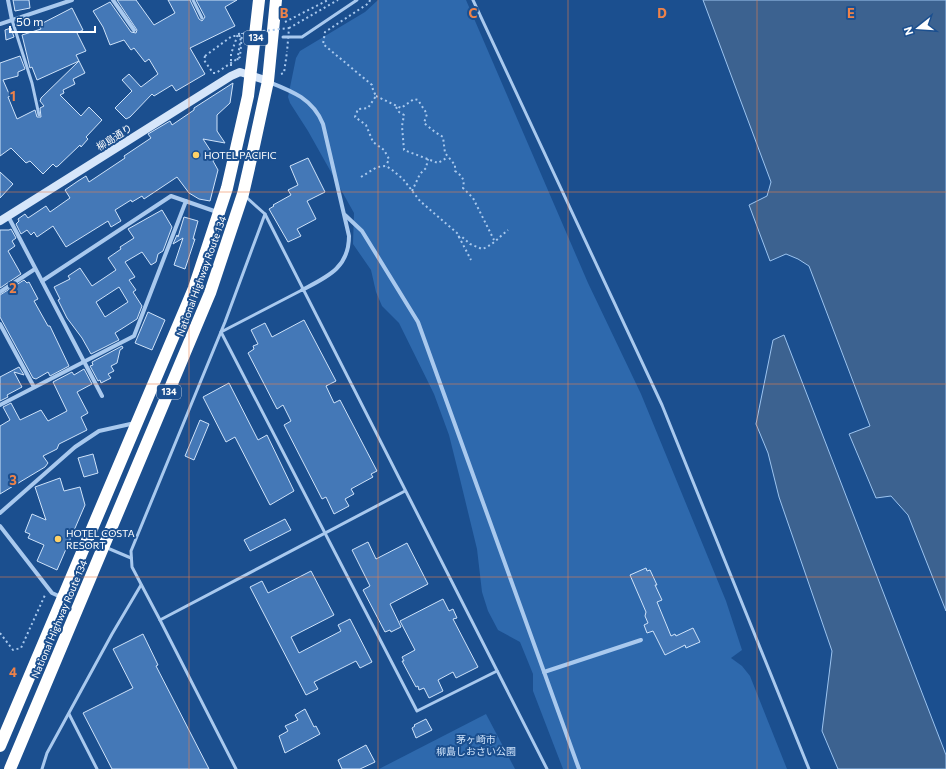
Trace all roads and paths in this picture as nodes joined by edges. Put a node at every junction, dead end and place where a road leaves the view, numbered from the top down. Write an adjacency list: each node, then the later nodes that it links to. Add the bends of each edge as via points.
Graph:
1 (8, 0): 13 (street)
2 (72, 0): 13 (street)
3 (113, 0): 17 (street)
4 (193, 0): 12 (lane)
5 (259, 0): 21 (highway, National Highway Route 134 / 134)
6 (276, 0): 23 (highway, National Highway Route 134 / 134)
7 (327, 0): 14 (path)
8 (338, 0): 16 (path)
9 (356, 0): 19 (lane, via 302,37)
10 (370, 0): 24 (path, via 325,32 323,44 369,81)
11 (472, 0): 76 (lane, via 662,405)
12 (202, 18)
13 (12, 20): 15 (street); 26 (lane, via 32,83)
14 (284, 23)
15 (0, 24)
16 (289, 28): 18 (path, bridge); 22 (path, bridge)
17 (134, 30)
18 (242, 33): 20 (path, bridge, via 238,34 231,54); 21 (path, bridge, via 240,57 213,73 204,60 205,56 232,36 241,36 238,56)
19 (284, 37)
20 (231, 67)
21 (243, 71): 23 (street); 34 (highway, National Highway Route 134 / 134, via 226,188); 37 (street, 柳島通り, via 231,76)
22 (284, 73)
23 (268, 81): 32 (highway, National Highway Route 134 / 134); 36 (street, via 301,96 319,113)
24 (376, 96): 25 (path); 29 (path, via 368,108 358,109 355,117 366,126 373,142 384,150 389,159)
25 (396, 106): 27 (path, via 401,108 414,99 418,100 427,114 424,123 443,137); 28 (path, via 404,115 404,150)
26 (39, 115)
27 (448, 157): 28 (path, via 438,163); 41 (path, via 455,165 455,170 462,176 463,188 473,198)
28 (428, 159): 31 (path, via 426,168 420,174)
29 (386, 166): 30 (path, via 377,166); 31 (path, via 398,174)
30 (361, 177)
31 (412, 191): 40 (path, via 420,202 448,225)
32 (242, 194): 35 (lane); 58 (highway, National Highway Route 134 / 134, via 198,324)
33 (186, 201): 34 (street); 44 (street, via 171,196); 49 (street, via 134,336)
34 (218, 212): 53 (highway, National Highway Route 134 / 134, via 194,288)
35 (265, 214): 45 (lane); 48 (lane)
36 (345, 215): 45 (street, via 349,236 349,247 345,257 329,276); 67 (street, via 362,231 418,322)
37 (8, 216): 38 (street, 柳島通り); 43 (street)
38 (0, 221)
39 (508, 230): 41 (path)
40 (458, 237): 41 (path, via 461,236 470,244 482,249 491,245); 42 (path)
41 (494, 240)
42 (471, 260)
43 (35, 269): 44 (street); 46 (street)
44 (42, 281): 49 (street)
45 (302, 290): 48 (lane); 54 (lane)
46 (0, 292)
47 (0, 324): 50 (street)
48 (221, 332): 57 (lane); 59 (lane, via 131,551)
49 (84, 361): 50 (street); 51 (street)
50 (34, 387): 52 (street)
51 (102, 396)
52 (0, 405)
53 (137, 423): 55 (street, via 99,431 75,447); 62 (highway, National Highway Route 134 / 134)
54 (405, 491): 57 (lane); 66 (lane)
55 (0, 513)
56 (0, 526): 61 (street)
57 (325, 533): 63 (lane); 66 (lane, via 417,711)
58 (103, 547): 59 (lane); 70 (highway, National Highway Route 134 / 134)
59 (131, 558): 60 (lane, via 132,567)
60 (141, 585): 63 (lane); 68 (lane)
61 (48, 588): 62 (street); 64 (path, via 21,648 13,650)
62 (63, 598): 69 (highway, National Highway Route 134 / 134)
63 (160, 620): 73 (lane)
64 (0, 633)
65 (641, 640): 67 (street)
66 (497, 671): 74 (lane)
67 (544, 672): 75 (street)
68 (69, 714): 71 (lane, via 47,753); 72 (lane)
69 (0, 746)
70 (10, 769)
71 (42, 769)
72 (97, 769)
73 (236, 769)
74 (547, 769)
75 (579, 769)
76 (809, 769)

